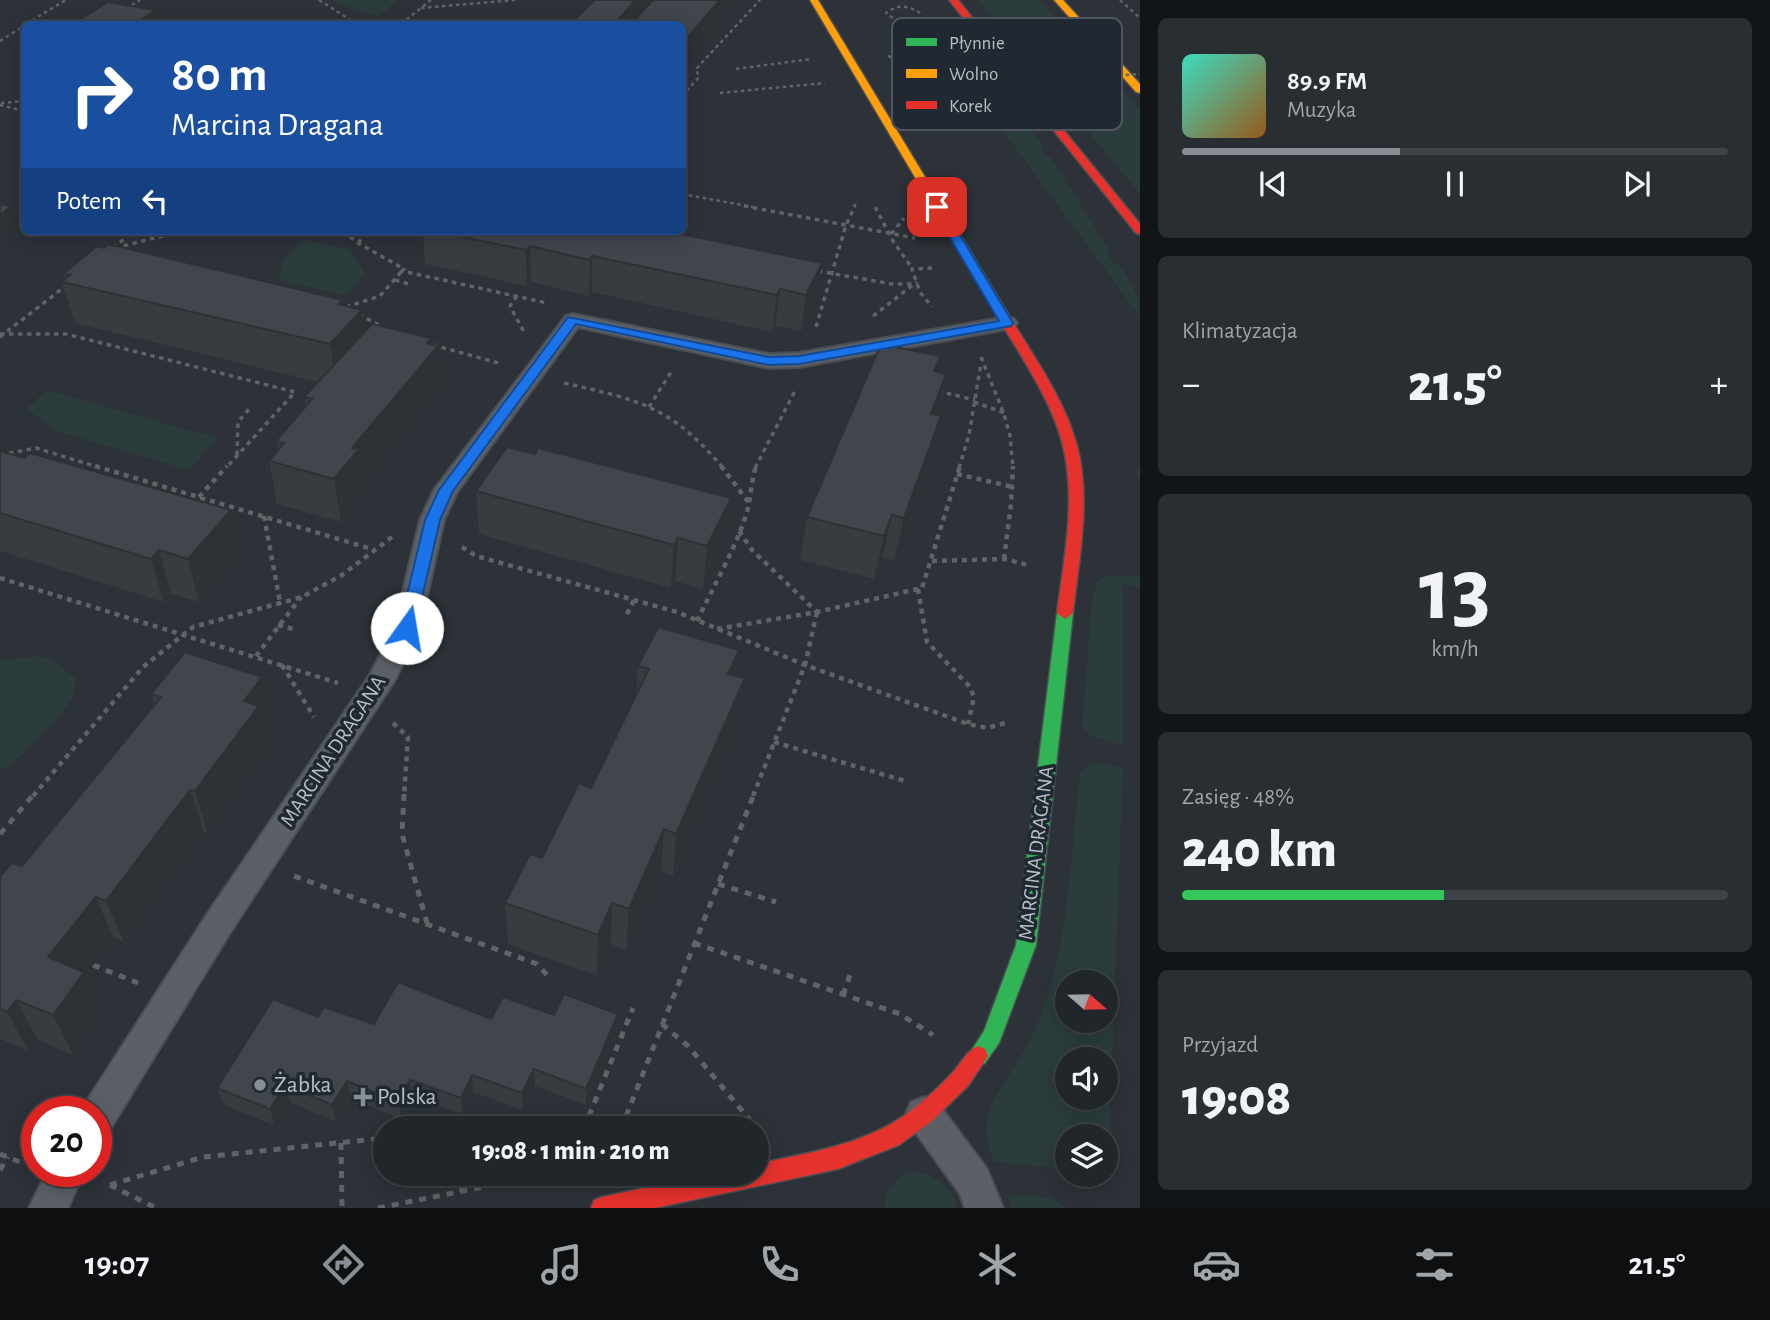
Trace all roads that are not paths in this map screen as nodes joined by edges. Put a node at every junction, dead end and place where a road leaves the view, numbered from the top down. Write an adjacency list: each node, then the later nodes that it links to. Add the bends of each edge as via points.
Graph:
1 (814, 0): 10 (street, MARCINA DRAGANA)
2 (953, 0): 4 (street)
3 (1058, 0): 5 (street)
4 (968, 18)
5 (1074, 18)
6 (1122, 70): 7 (street)
7 (1140, 90)
8 (1058, 130): 9 (street)
9 (1140, 231)
10 (1007, 323): 11 (lane, MARCINA DRAGANA, via 769,361 573,320); 13 (street, MARCINA DRAGANA, via 1069,443 1076,501 1072,555 1026,945 992,1036 961,1079)
11 (534, 373): 12 (lane, MARCINA DRAGANA, via 446,490 432,520 407,628 381,680)
12 (111, 1096)
13 (924, 1114): 16 (street, MARCINA DRAGANA, via 891,1137 838,1158); 17 (lane, via 974,1182)
14 (49, 1187): 15 (lane)
15 (48, 1208)
16 (601, 1208)
17 (984, 1208)

